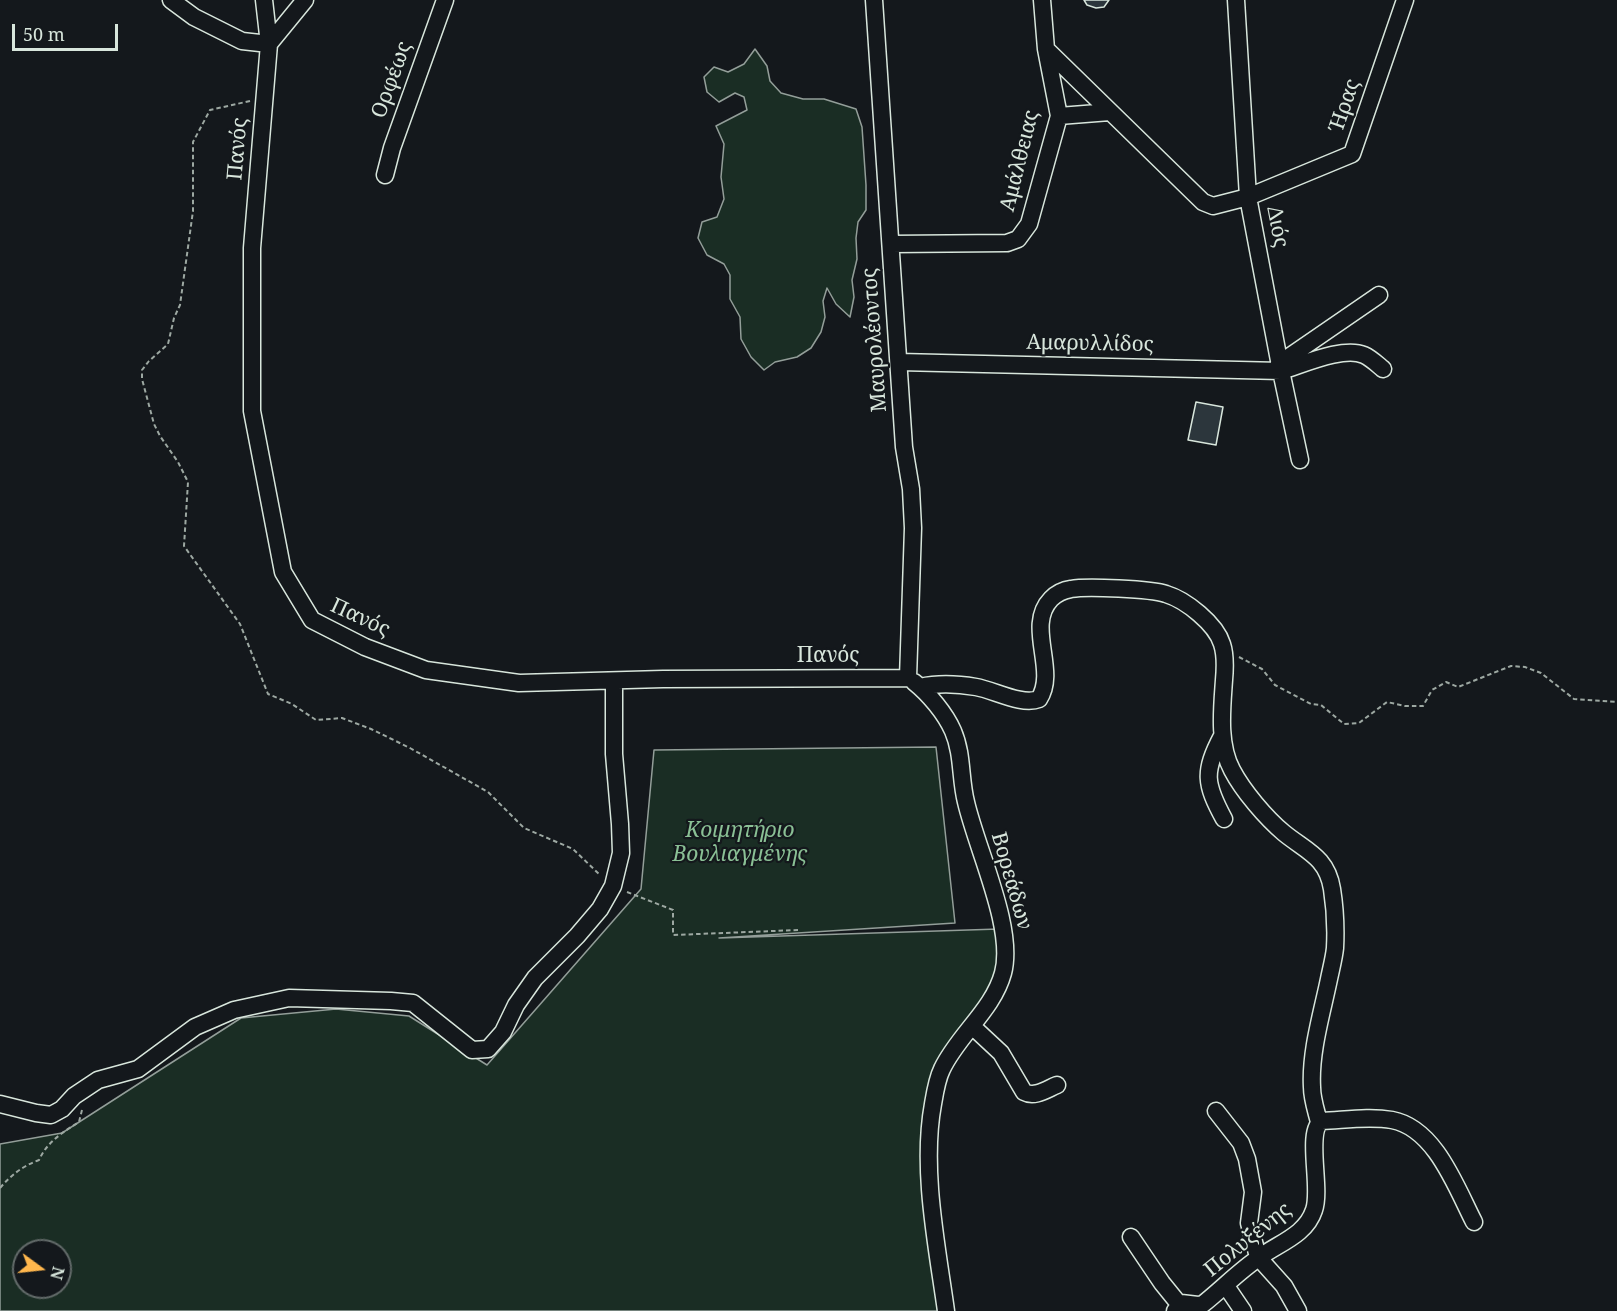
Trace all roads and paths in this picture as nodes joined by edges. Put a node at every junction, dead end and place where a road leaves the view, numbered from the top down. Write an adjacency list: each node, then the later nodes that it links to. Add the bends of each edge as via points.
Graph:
1 (171, 0): 9 (street, via 242,41)
2 (264, 0): 9 (street, Πανός)
3 (305, 0): 9 (street)
4 (444, 0): 13 (street, Ορφέως)
5 (874, 0): 15 (street, Μαυρολέοντος)
6 (1042, 0): 10 (street, Αμάλθειας)
7 (1236, 0): 14 (street, Διός)
8 (1405, 0): 14 (street, Ήρας, via 1352,154)
9 (269, 44): 22 (street, Πανός, via 252,248 252,411 283,572 312,620 365,647 426,670 519,683)
10 (1046, 50): 11 (street, Ήρας); 12 (street, Αμάλθειας)
11 (1110, 112): 12 (street); 14 (street, Ήρας, via 1203,202 1213,206)
12 (1059, 116): 15 (street, Αμάλθειας, via 1029,225 1018,239 1007,243)
13 (385, 175)
14 (1248, 197): 18 (street, Διός)
15 (891, 244): 17 (street, Μαυρολέοντος)
16 (1379, 295): 18 (street)
17 (899, 362): 18 (street, Αμαρυλλίδος); 23 (street, Μαυρολέοντος, via 913,528)
18 (1281, 367): 19 (street, Αμαρυλλίδος, via 1338,353 1365,355); 20 (street, Διός)
19 (1383, 369)
20 (1300, 460)
21 (1224, 654): 23 (street, Πανός, via 1209,623 1192,607 1167,594 1073,588 1050,600 1042,617 1045,684 1039,699 1026,702 978,687); 24 (path, via 1245,659 1262,669 1275,685 1311,704 1321,705 1344,723 1359,723 1387,702 1423,706 1431,690 1446,682 1458,687 1511,666 1541,673 1574,699); 25 (street)
22 (614, 681): 23 (street, Πανός); 27 (street, via 621,854)
23 (914, 682): 29 (street, Βορεάδων, via 943,714 958,743 966,804 1004,931 1006,952 1001,980)
24 (1617, 702)
25 (1222, 736): 26 (street, via 1208,769 1210,790); 34 (street, Πολυξένης, via 1231,768 1247,794 1283,832 1307,848 1328,870 1335,915 1335,950 1312,1084)
26 (1224, 819)
27 (614, 886): 28 (path, via 673,910 673,935); 31 (street, via 578,936 535,978 503,1032 488,1049 472,1050 413,1003 289,998 234,1010 195,1027 138,1069 98,1080)
28 (798, 930)
29 (972, 1026): 30 (street, via 1001,1053 1024,1092 1037,1094); 41 (street, Βορεάδων, via 942,1068 931,1114 933,1221)
30 (1057, 1085)
31 (83, 1090): 32 (street, via 51,1115); 35 (path, via 80,1122 44,1149 39,1160 11,1175)
32 (0, 1104)
33 (1216, 1111): 38 (street, via 1245,1153 1252,1192 1249,1222)
34 (1319, 1122): 36 (street, via 1369,1118 1394,1121 1414,1129 1438,1153); 38 (street, Πολυξένης, via 1314,1135 1318,1191 1313,1214 1297,1234)
35 (0, 1188)
36 (1474, 1222)
37 (1131, 1237): 40 (street)
38 (1258, 1257): 39 (street, Πολυξένης); 43 (street, via 1284,1286)
39 (1226, 1286): 40 (street, Πολυξένης, via 1200,1305); 42 (street)
40 (1177, 1308)
41 (946, 1311)
42 (1243, 1311)
43 (1298, 1311)

